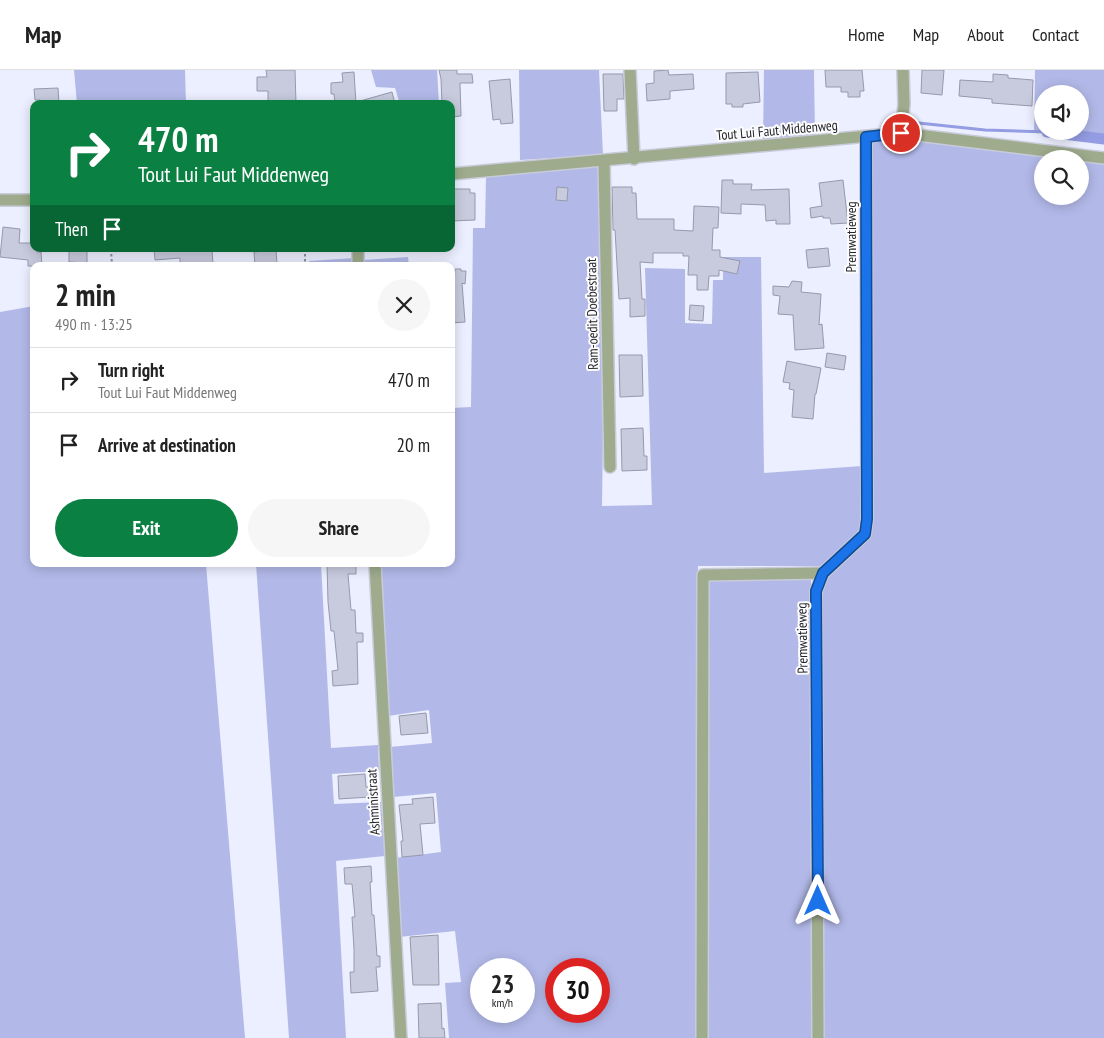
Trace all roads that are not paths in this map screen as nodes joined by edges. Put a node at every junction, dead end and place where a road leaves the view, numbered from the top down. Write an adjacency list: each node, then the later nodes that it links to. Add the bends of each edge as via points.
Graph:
1 (630, 70): 6 (street)
2 (903, 70): 3 (street)
3 (901, 133): 4 (street, Tout Lui Faut Middenweg); 5 (street, Tout Lui Faut Middenweg)
4 (866, 137): 6 (street, Tout Lui Faut Middenweg); 13 (street, Premwatieweg, via 867,519 865,534)
5 (1104, 158)
6 (634, 159): 7 (street, Tout Lui Faut Middenweg)
7 (604, 161): 8 (street, Tout Lui Faut Middenweg); 11 (street, Ram-oedit Doebestraat)
8 (455, 174)
9 (0, 200): 10 (street)
10 (30, 200)
11 (610, 467)
12 (375, 567): 14 (street, Ashministraat)
13 (823, 573): 15 (street, via 703,575); 16 (street, Premwatieweg, via 816,591)
14 (401, 1038)
15 (702, 1038)
16 (818, 1038)

